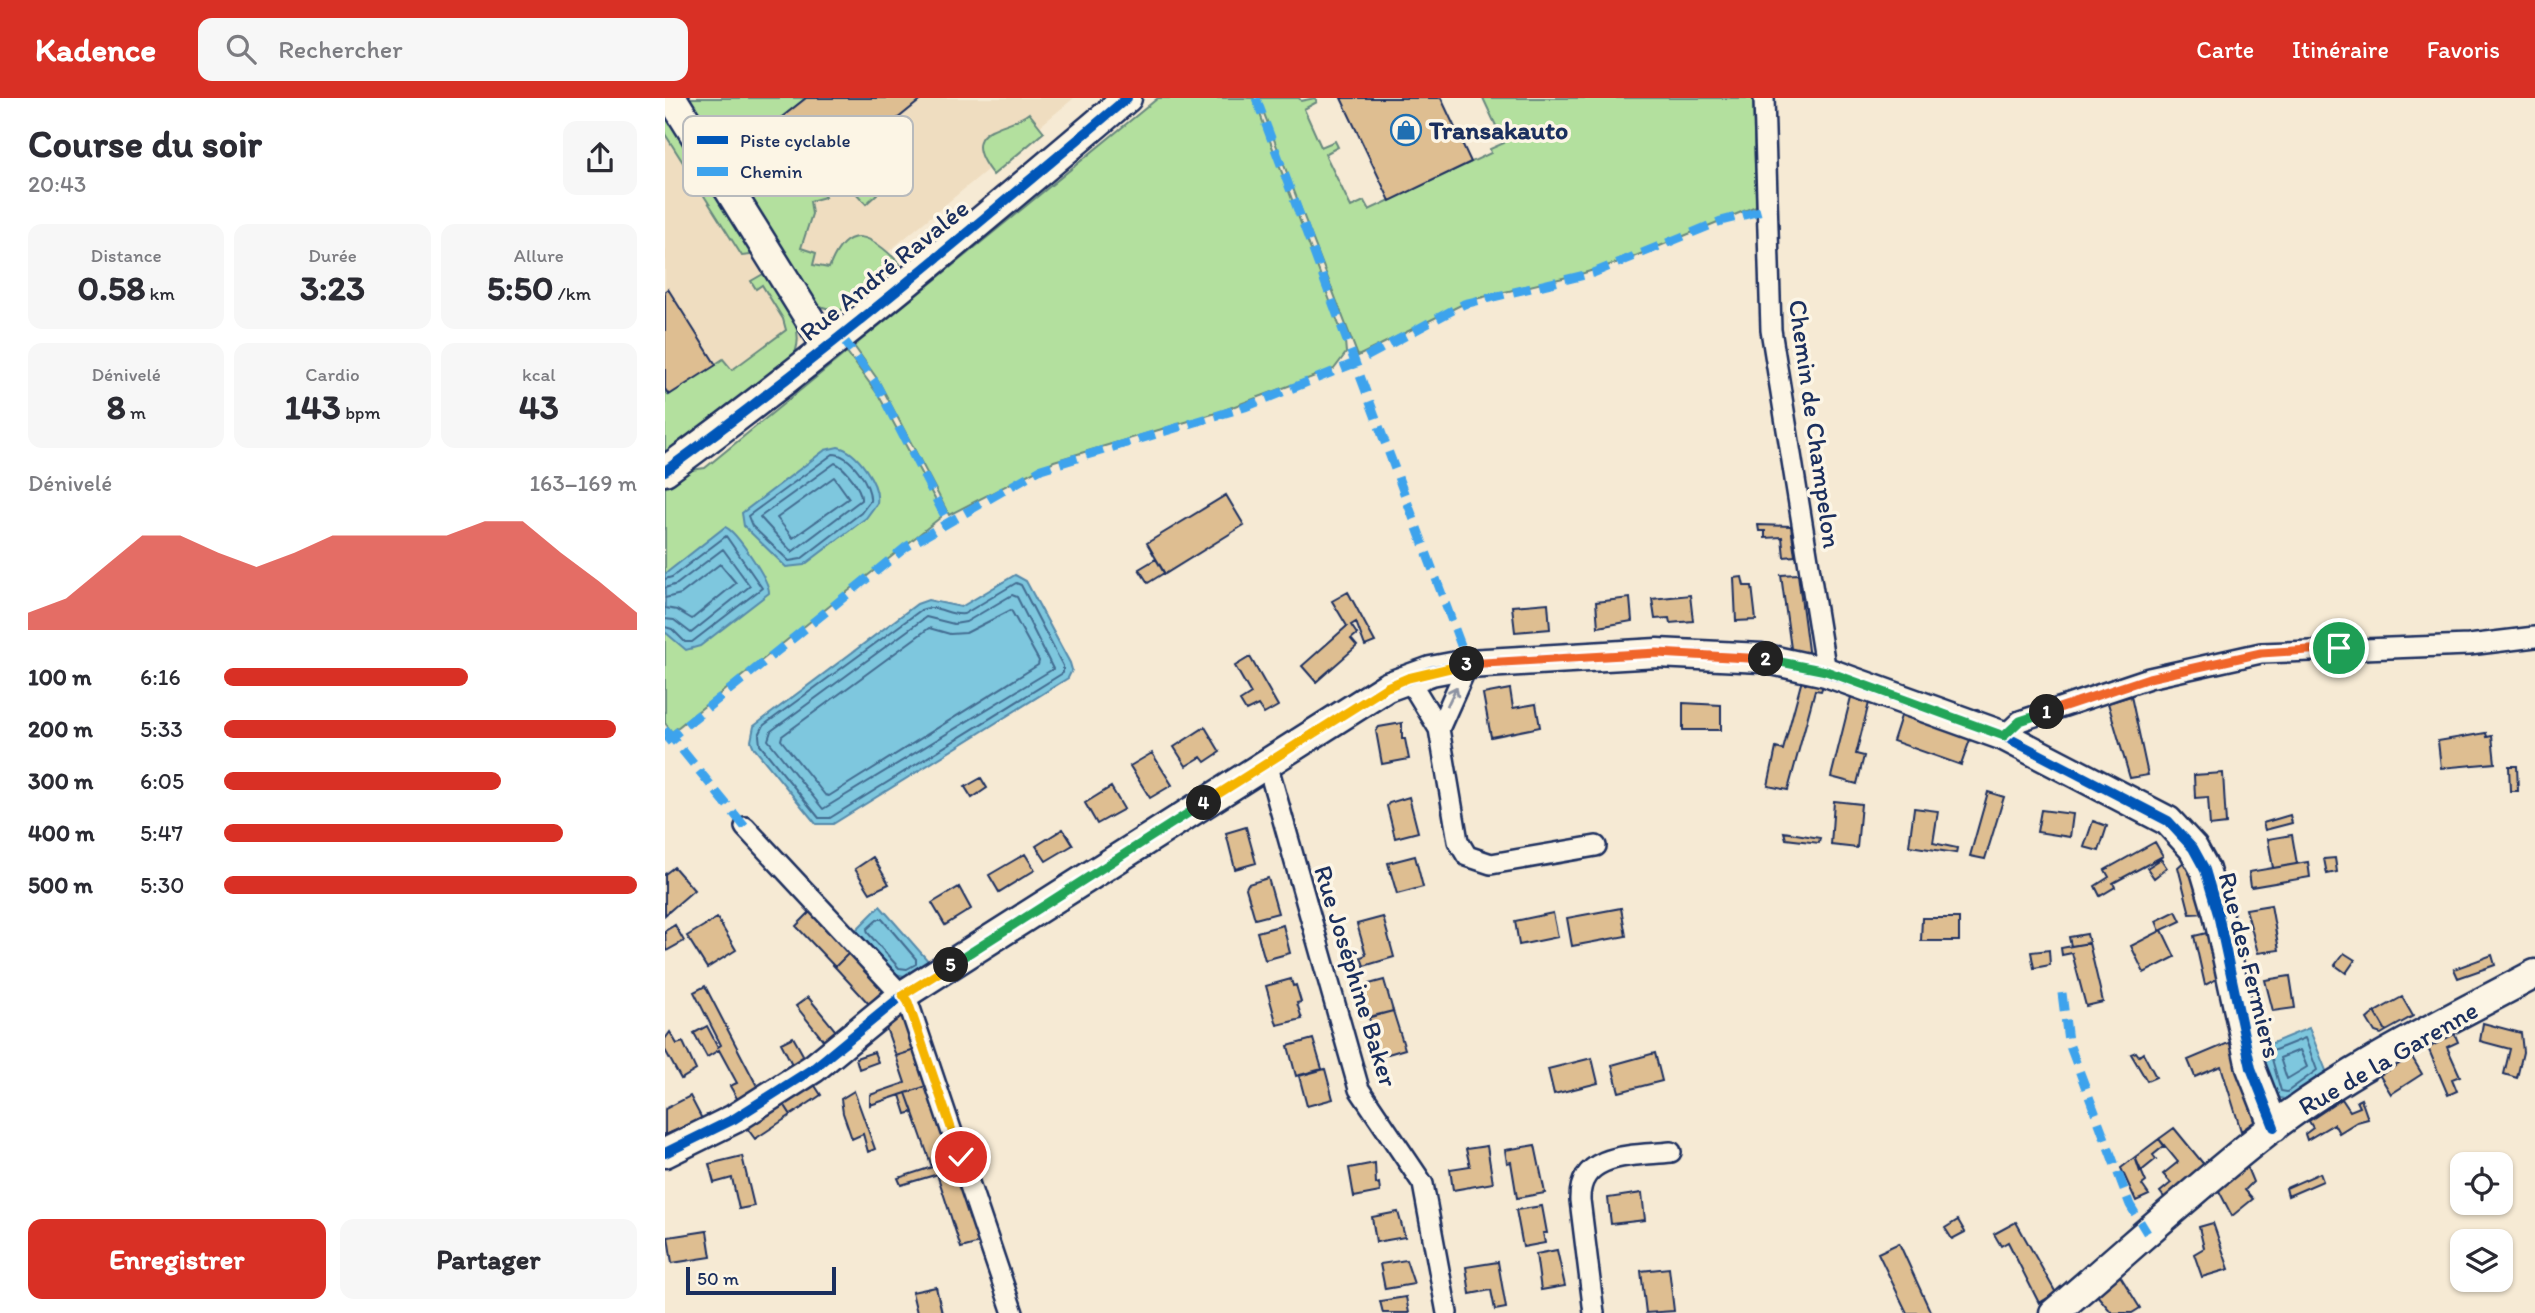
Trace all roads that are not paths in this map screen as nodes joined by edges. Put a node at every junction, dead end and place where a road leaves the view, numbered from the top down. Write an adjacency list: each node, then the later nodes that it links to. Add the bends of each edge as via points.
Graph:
1 (672, 98): 4 (street)
2 (1127, 98): 6 (street, Rue André Ravalée)
3 (1764, 98): 10 (street, Chemin de Champelon, via 1771,330)
4 (683, 116)
5 (733, 196): 6 (street)
6 (827, 346): 7 (street, Rue André Ravalée)
7 (665, 471)
8 (2535, 637): 13 (street, via 2469,645 2261,653 2149,678 2020,721)
9 (1468, 664): 10 (street, Rue des Fermiers, via 1657,653 1762,659); 11 (street, Rue des Fermiers); 12 (street, one-way to 9)
10 (1826, 671): 13 (street, Rue des Fermiers)
11 (1408, 678): 12 (street); 14 (street, Rue des Fermiers, via 1364,700)
12 (1439, 729): 16 (street, via 1458,841 1467,856 1491,864)
13 (2004, 736): 19 (street, Rue des Fermiers, via 2168,821 2193,848 2218,914 2251,1068)
14 (1267, 763): 18 (street, Rue des Fermiers); 23 (street, Rue Joséphine Baker, via 1359,1089 1423,1184)
15 (745, 827): 18 (street)
16 (1596, 846)
17 (2535, 974): 19 (street, Rue de la Garenne, via 2411,1041)
18 (903, 995): 21 (street, Rue des Fermiers, via 814,1068 734,1119); 22 (street)
19 (2274, 1127): 25 (street, Rue de la Garenne)
20 (1671, 1152): 24 (street, via 1601,1161 1582,1181 1580,1200)
21 (665, 1153)
22 (1013, 1313)
23 (1447, 1313)
24 (1594, 1313)
25 (2055, 1313)

